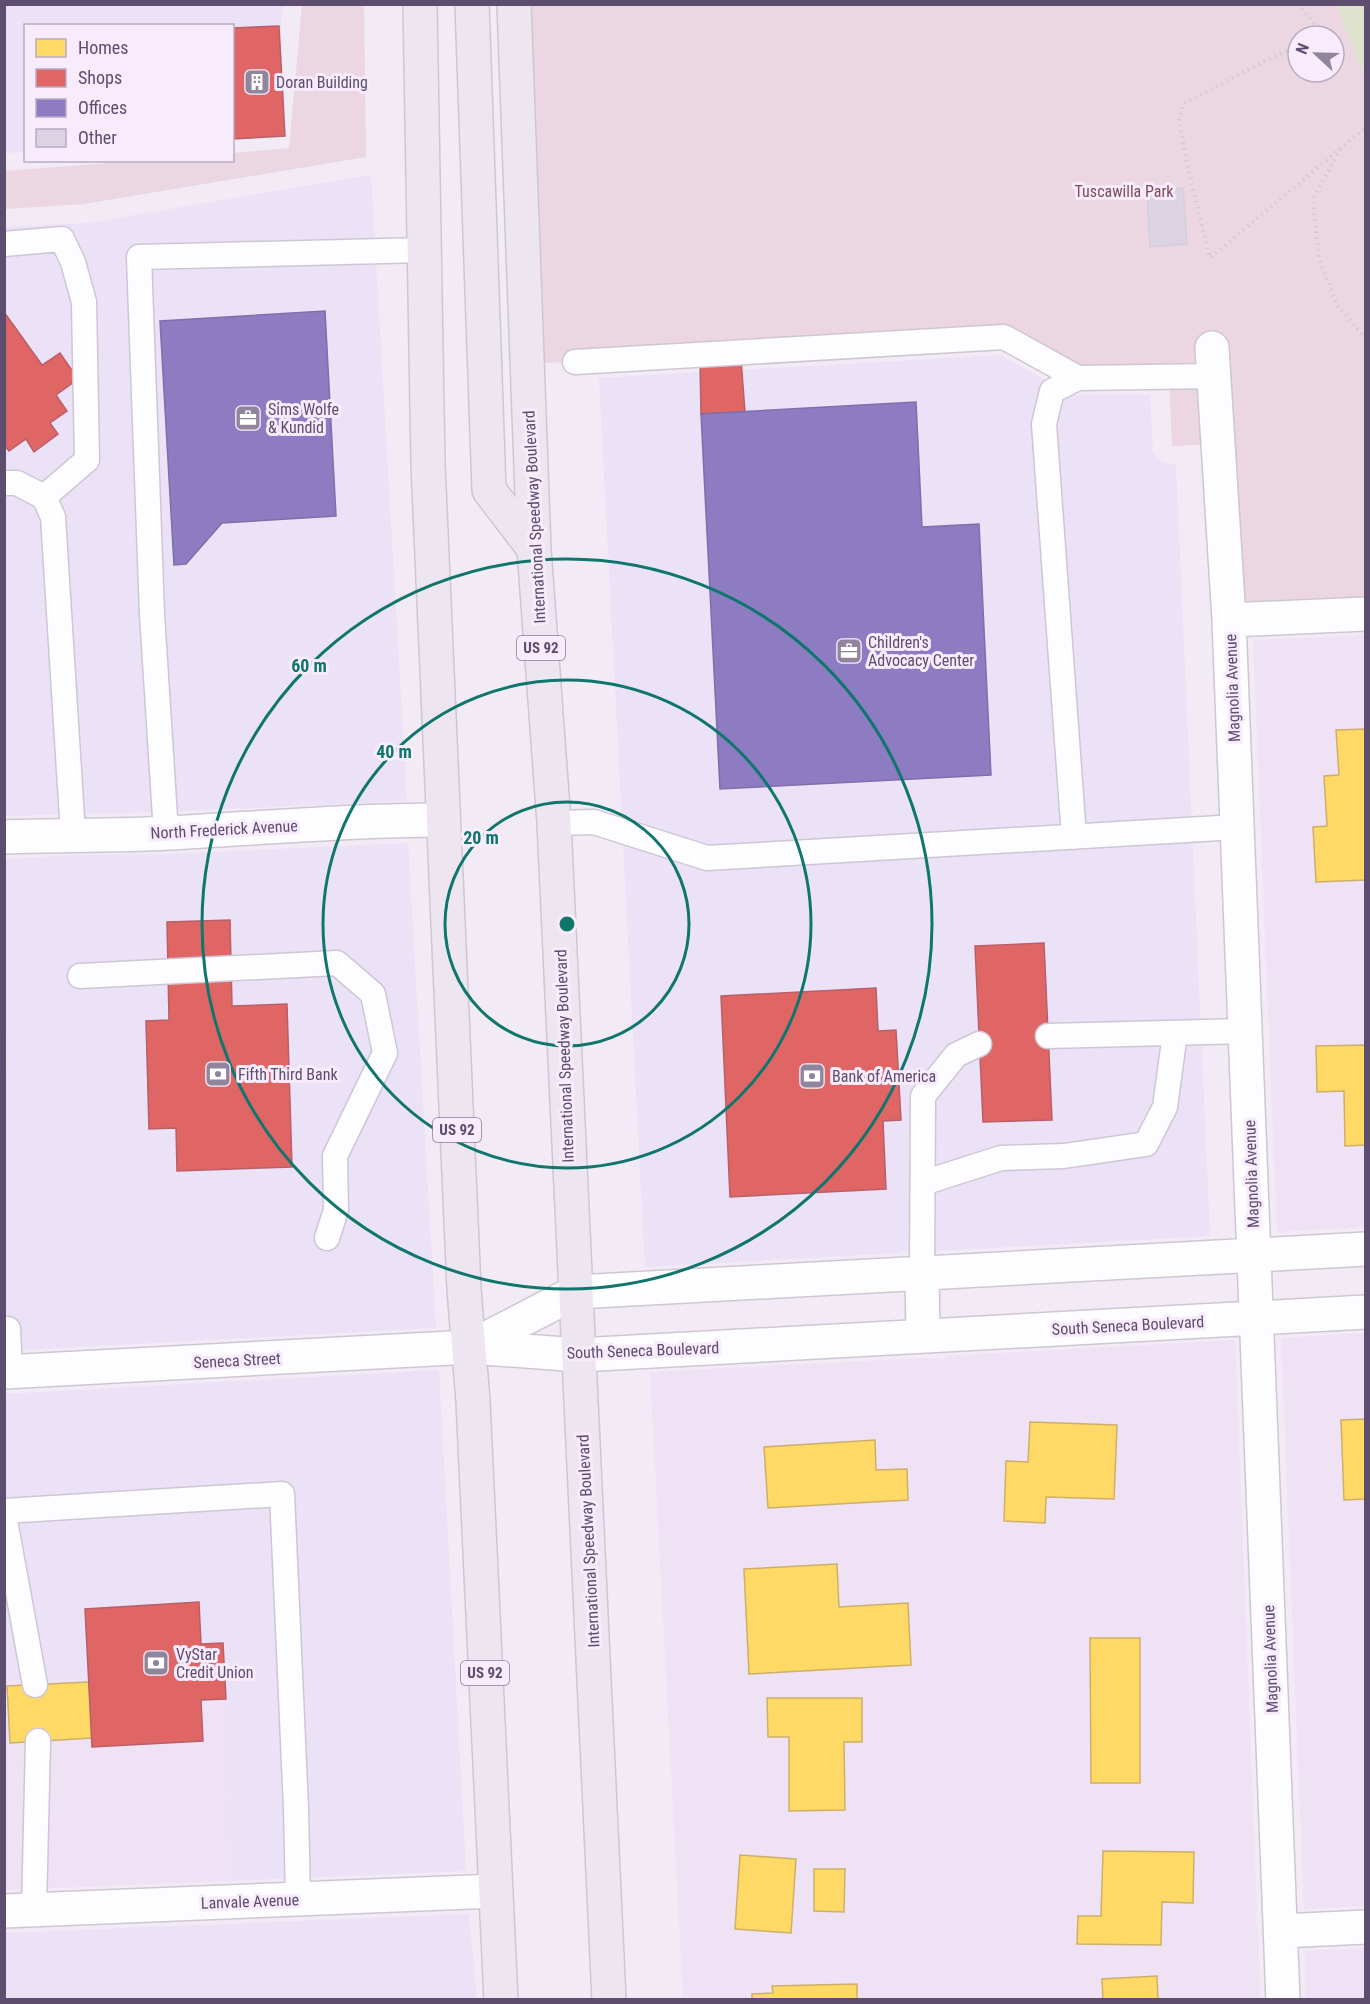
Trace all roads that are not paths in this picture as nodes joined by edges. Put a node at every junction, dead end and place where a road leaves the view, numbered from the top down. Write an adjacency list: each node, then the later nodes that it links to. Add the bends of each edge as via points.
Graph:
1 (420, 4): 5 (main road, US 92)
2 (472, 4): 11 (main road, via 489,490)
3 (513, 4): 11 (main road, International Speedway Boulevard / US 92)
4 (4, 244): 10 (lane, via 62,239 84,302 87,460)
5 (424, 250): 14 (main road, US 92, via 428,464); 17 (lane, via 138,257)
6 (575, 362): 8 (lane, via 1004,337)
7 (1213, 362): 8 (lane); 13 (street, Magnolia Avenue)
8 (1078, 378): 20 (lane, via 1052,392 1044,424)
9 (4, 483): 10 (lane, via 17,483)
10 (44, 496): 18 (lane, via 53,517)
11 (534, 549): 15 (main road, International Speedway Boulevard / US 92)
12 (1365, 614): 13 (street)
13 (1230, 620): 16 (street, Magnolia Avenue)
14 (443, 820): 17 (street, North Frederick Avenue); 36 (main road, US 92, via 464,1289)
15 (554, 823): 20 (lane, via 594,822 706,858); 31 (main road, International Speedway Boulevard / US 92)
16 (1237, 827): 20 (lane); 22 (street, Magnolia Avenue)
17 (166, 833): 18 (street, North Frederick Avenue)
18 (73, 834): 19 (street, North Frederick Avenue)
19 (4, 837)
20 (1074, 837)
21 (80, 976): 27 (lane, via 337,963 374,994 386,1053 334,1156 336,1210)
22 (1246, 1031): 23 (lane); 29 (street, Magnolia Avenue)
23 (1174, 1033): 24 (lane); 26 (lane, via 1165,1107 1146,1144 1064,1156 1001,1158)
24 (1048, 1036)
25 (979, 1044): 26 (lane, via 956,1054 923,1096)
26 (922, 1183): 30 (lane)
27 (327, 1238)
28 (1365, 1249): 29 (street)
29 (1254, 1255): 30 (street); 33 (street, Magnolia Avenue)
30 (922, 1273): 31 (street); 35 (street)
31 (576, 1292): 36 (street); 37 (main road, International Speedway Boulevard / US 92)
32 (1365, 1312): 33 (street, South Seneca Boulevard)
33 (1257, 1317): 35 (street, South Seneca Boulevard); 46 (street, Magnolia Avenue)
34 (8, 1329): 38 (lane)
35 (922, 1336): 37 (street, South Seneca Boulevard)
36 (470, 1347): 37 (street, South Seneca Boulevard); 38 (street, Seneca Street); 42 (main road, US 92)
37 (579, 1355): 48 (main road, International Speedway Boulevard / US 92)
38 (8, 1372)
39 (4, 1513): 40 (lane); 43 (lane, via 282,1494)
40 (35, 1685)
41 (38, 1741): 44 (lane, via 37,1857)
42 (495, 1891): 43 (street, Lanvale Avenue); 47 (main road, US 92)
43 (297, 1899): 44 (street, Lanvale Avenue)
44 (19, 1911)
45 (1365, 1927): 46 (street)
46 (1281, 1931): 49 (street, Magnolia Avenue)
47 (501, 2000)
48 (609, 2000)
49 (1283, 2000)

